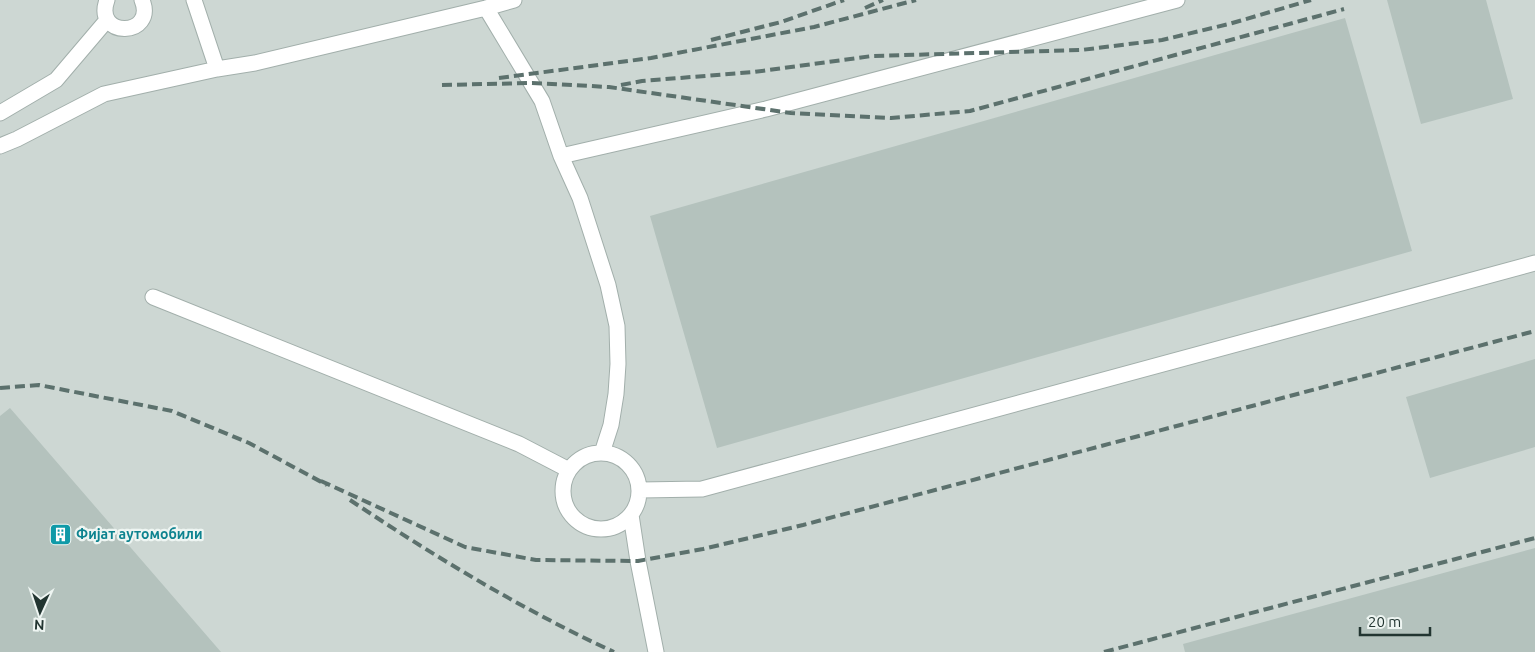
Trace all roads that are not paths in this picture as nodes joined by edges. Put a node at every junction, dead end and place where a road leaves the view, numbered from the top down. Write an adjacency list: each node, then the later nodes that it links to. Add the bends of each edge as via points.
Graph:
1 (106, 0): 7 (street)
2 (142, 0): 7 (street, via 144,15 136,26 117,28)
3 (194, 0): 8 (street)
4 (514, 0): 6 (street)
5 (1176, 0): 11 (street, via 766,109)
6 (486, 8): 8 (street, via 255,63); 11 (street, via 542,101)
7 (107, 20): 9 (street, via 56,80)
8 (217, 69): 10 (street, via 104,94)
9 (0, 113)
10 (0, 146)
11 (561, 156): 14 (street, via 594,238 617,326 616,394)
12 (1535, 263): 16 (street, via 702,488)
13 (152, 297): 15 (street, via 519,444)
14 (602, 452): 15 (street, via 583,457); 16 (street, via 613,454 632,468)
15 (569, 470): 17 (street, via 562,492 570,514 579,522 589,527 612,528)
16 (640, 490): 17 (street)
17 (631, 515): 18 (street)
18 (656, 652)

